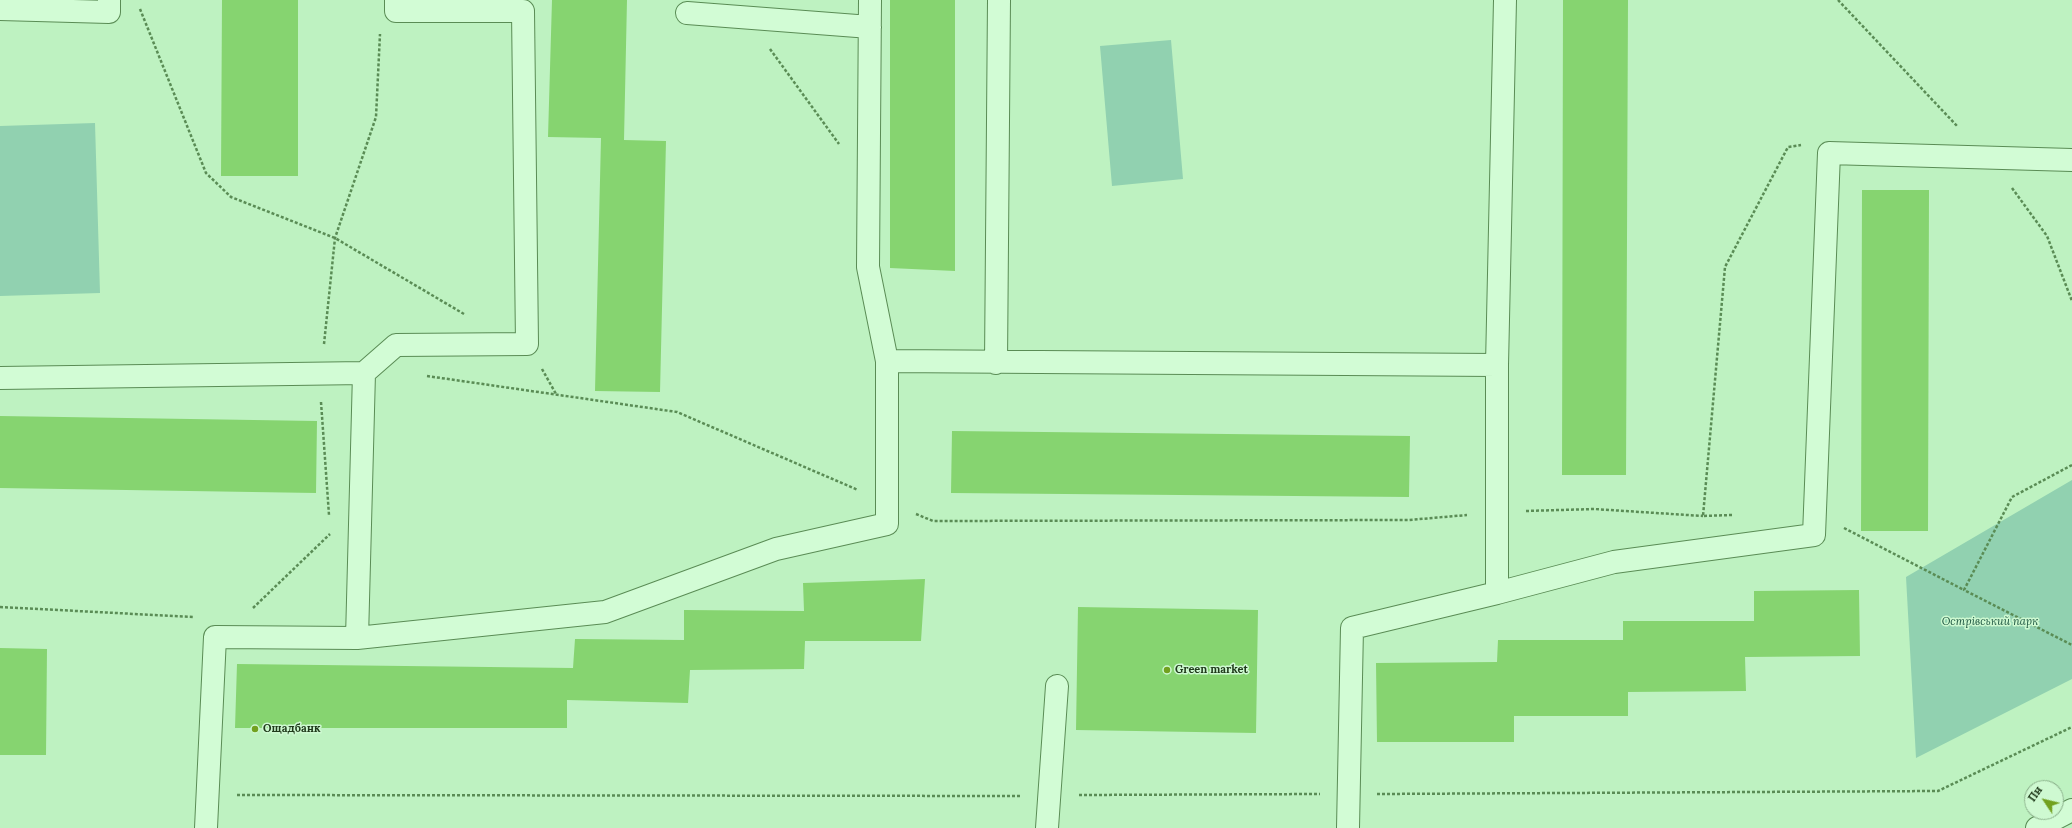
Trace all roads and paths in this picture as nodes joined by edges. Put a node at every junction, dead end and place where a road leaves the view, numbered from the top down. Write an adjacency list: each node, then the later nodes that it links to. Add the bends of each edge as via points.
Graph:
1 (109, 0): 8 (street, via 109,12)
2 (396, 0): 6 (street, via 396,11)
3 (870, 0): 10 (street)
4 (999, 0): 17 (street)
5 (1505, 0): 18 (street)
6 (523, 6): 15 (street)
7 (139, 7): 13 (path, via 206,173 230,197)
8 (0, 9)
9 (687, 13): 10 (street)
10 (870, 27): 16 (street, via 868,267)
11 (380, 31): 13 (path, via 376,117)
12 (2072, 160): 30 (street, via 1829,153 1814,535 1614,562)
13 (335, 238): 14 (path); 20 (path)
14 (467, 316)
15 (527, 344): 19 (street, via 396,345); 23 (path)
16 (887, 361): 17 (street); 25 (street)
17 (996, 363): 18 (street)
18 (1497, 365): 26 (street)
19 (364, 373): 20 (street); 34 (street)
20 (321, 374): 22 (street); 28 (path)
21 (423, 375): 23 (path)
22 (0, 378)
23 (557, 394): 25 (path, via 677,412)
24 (2072, 465): 35 (path, via 2012,497 1964,590)
25 (887, 503): 26 (path, via 933,521 1408,520); 34 (street, via 887,524 776,549 605,612)
26 (1497, 512): 27 (path, via 1594,509); 30 (street)
27 (1703, 516)
28 (329, 518)
29 (330, 533): 32 (path)
30 (1497, 593): 38 (street, via 1352,628)
31 (0, 606): 33 (path)
32 (252, 610)
33 (200, 618)
34 (357, 638): 39 (street, via 215,637)
35 (2072, 645)
36 (1057, 686): 40 (street)
37 (2072, 727): 38 (path, via 1938,791)
38 (1348, 794): 40 (path); 44 (street)
39 (208, 795): 40 (path); 42 (street)
40 (1049, 795): 43 (street)
41 (2072, 810): 45 (street)
42 (206, 828)
43 (1047, 828)
44 (1348, 828)
45 (2037, 828)

